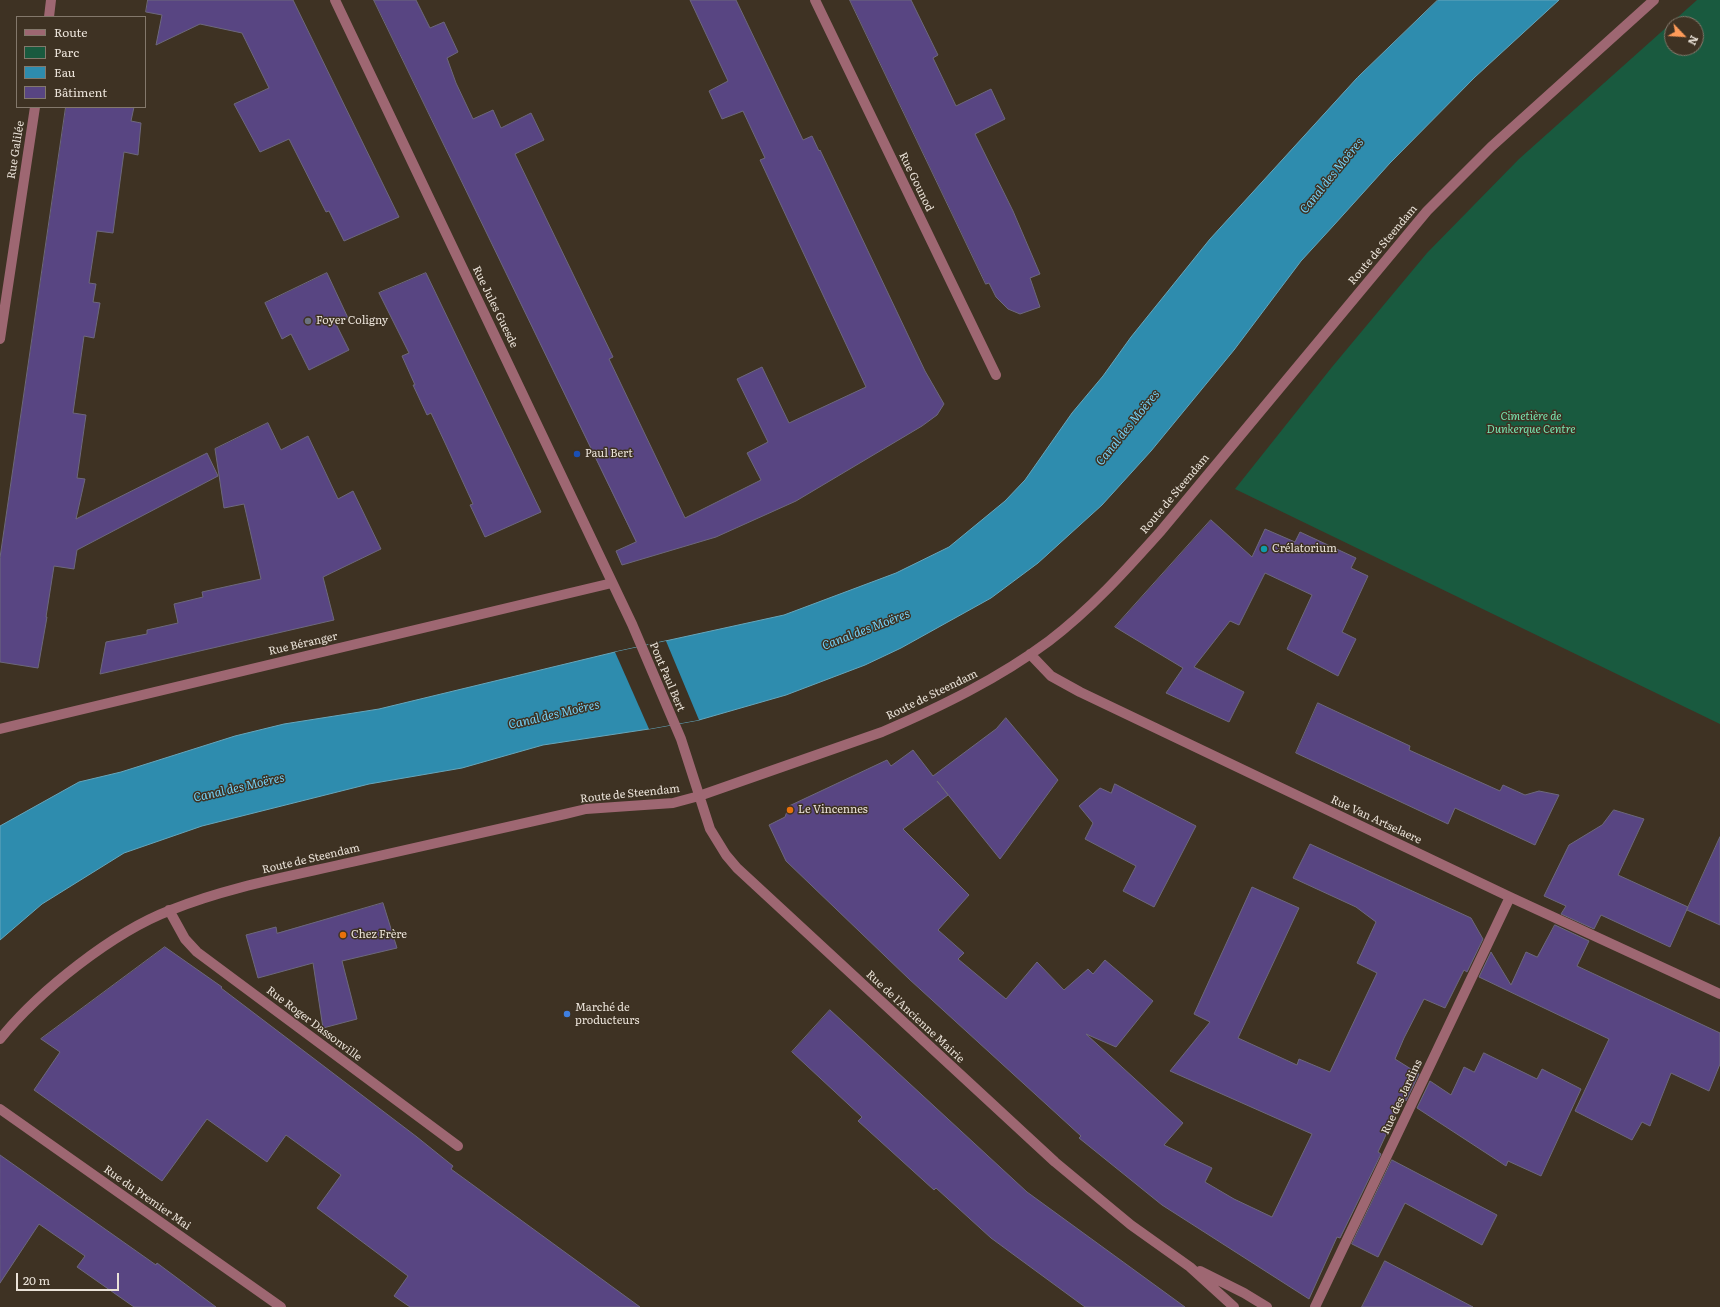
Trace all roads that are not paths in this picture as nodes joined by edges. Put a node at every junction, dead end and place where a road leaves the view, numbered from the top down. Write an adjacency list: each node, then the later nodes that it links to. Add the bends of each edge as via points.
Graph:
1 (51, 0): 5 (street)
2 (335, 0): 9 (street, Rue Jules Guesde)
3 (815, 0): 8 (street, Rue Gounod)
4 (1654, 0): 11 (street, Route de Steendam, via 1491,147 1427,211 1156,537 1082,614)
5 (49, 16)
6 (35, 108): 7 (street, Rue Galilée)
7 (0, 339)
8 (996, 375)
9 (612, 583): 10 (street, Rue Jules Guesde); 12 (street, Rue Béranger)
10 (632, 624): 13 (street, Pont Paul Bert)
11 (1030, 654): 14 (street, Route de Steendam, via 973,689 888,730); 15 (street, Rue Van Artselaere, via 1051,676 1080,692)
12 (0, 729)
13 (681, 739): 14 (street, Rue de l'Ancienne Mairie)
14 (699, 796): 16 (street, Route de Steendam, via 667,804 593,809 565,814 273,880); 21 (street, Rue de l'Ancienne Mairie, via 710,829 737,868 1055,1162 1131,1225)
15 (1510, 897): 17 (street, Rue Van Artselaere); 25 (street, Rue des Jardins)
16 (168, 910): 18 (street, Route de Steendam, via 121,935 79,965 30,1006); 20 (street, Rue Roger Dassonville, via 185,939 197,952)
17 (1720, 994)
18 (0, 1039)
19 (0, 1109): 22 (street, Rue du Premier Mai)
20 (458, 1146)
21 (1190, 1267): 23 (street, Rue de l'Ancienne Mairie); 24 (street, Rue de l'Ancienne Mairie)
22 (281, 1307)
23 (1234, 1307)
24 (1267, 1307)
25 (1315, 1307)

